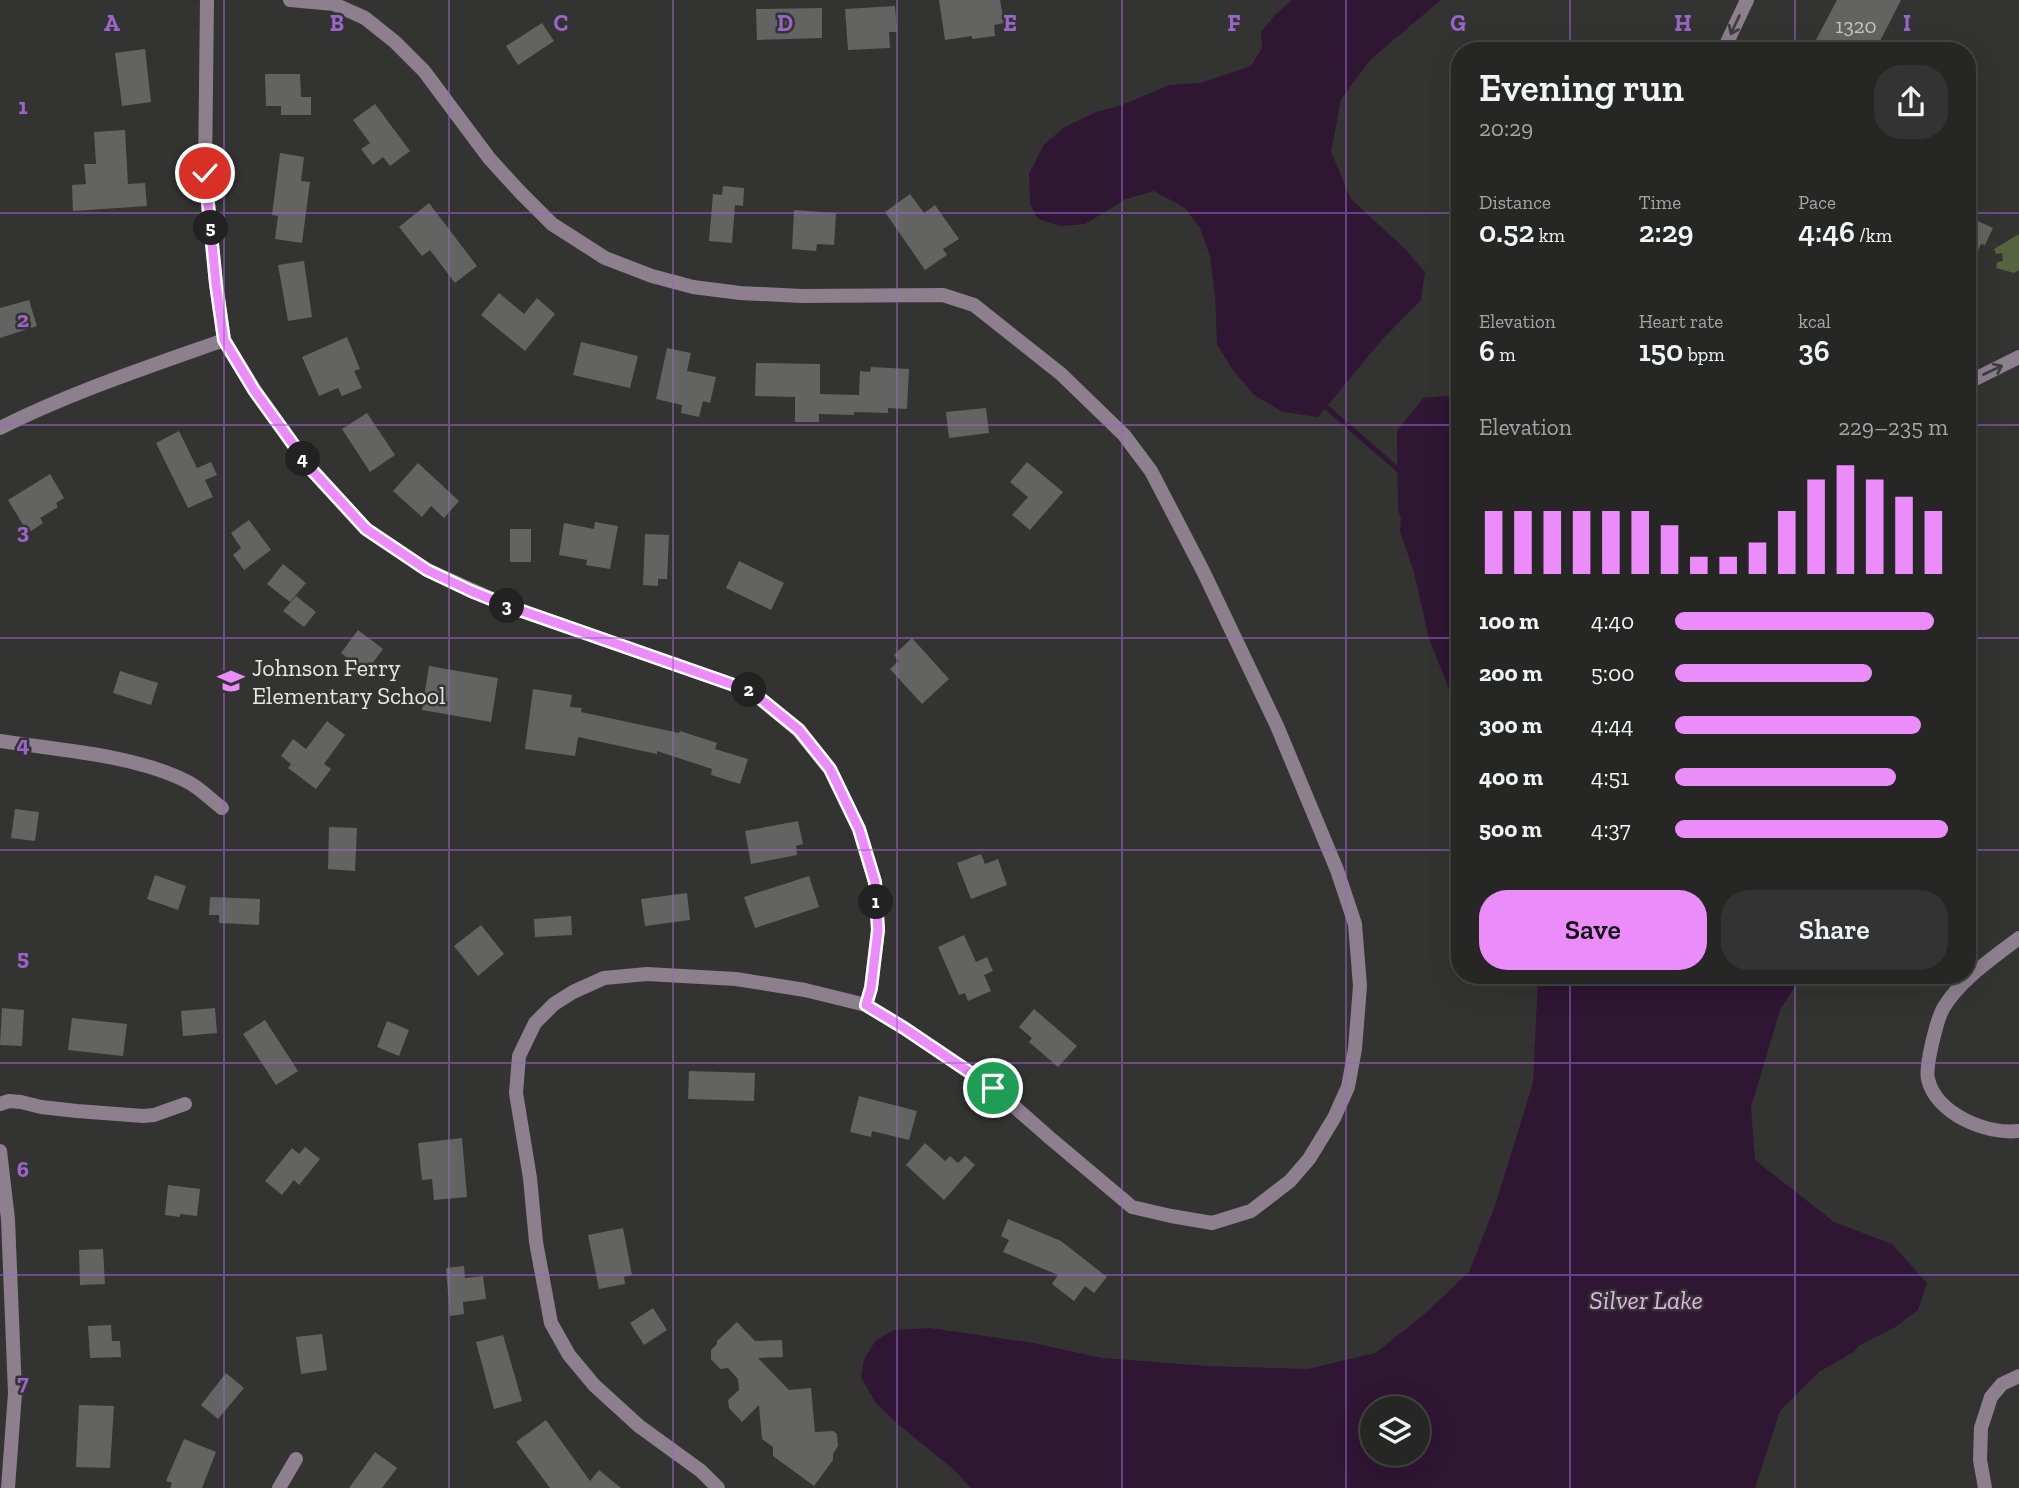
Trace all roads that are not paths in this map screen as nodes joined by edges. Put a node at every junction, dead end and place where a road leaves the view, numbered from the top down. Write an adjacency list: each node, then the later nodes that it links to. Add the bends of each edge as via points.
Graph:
1 (207, 0): 5 (street, via 205,173)
2 (290, 0): 14 (street, via 334,4 365,18 395,42 424,71 520,192 552,224 605,258 693,287 740,293 943,295 974,305 1061,374 1124,435 1151,471 1277,726 1355,924 1360,986 1355,1049 1348,1087 1334,1118 1290,1181 1251,1211 1212,1223 1132,1207 993,1088)
3 (1747, 0): 4 (street, one-way to 4)
4 (1727, 42)
5 (224, 340): 8 (street, via 107,381); 14 (street, via 311,469 366,529 427,570 471,591 751,691 799,730 830,769 859,829 875,882 878,930)
6 (2019, 357): 7 (street, one-way to 6)
7 (1976, 378)
8 (0, 428)
9 (0, 741): 10 (street, via 119,759 159,771 191,783)
10 (222, 808)
11 (2019, 938): 12 (street)
12 (1976, 972)
13 (1965, 984): 17 (street, via 1944,1006 1934,1031 1927,1078 1937,1097 1957,1116 1984,1128)
14 (866, 1005): 23 (street, via 736,979 648,974 604,978 554,1004 535,1023 519,1056 516,1093 551,1323 594,1385)
15 (0, 1104): 16 (street, via 21,1101 143,1116)
16 (185, 1104)
17 (2019, 1130)
18 (0, 1151): 21 (street, via 9,1233 15,1393)
19 (2019, 1376): 24 (street, via 2002,1384 1991,1397 1981,1428)
20 (296, 1459): 22 (street)
21 (8, 1488)
22 (279, 1488)
23 (718, 1488)
24 (1985, 1488)

